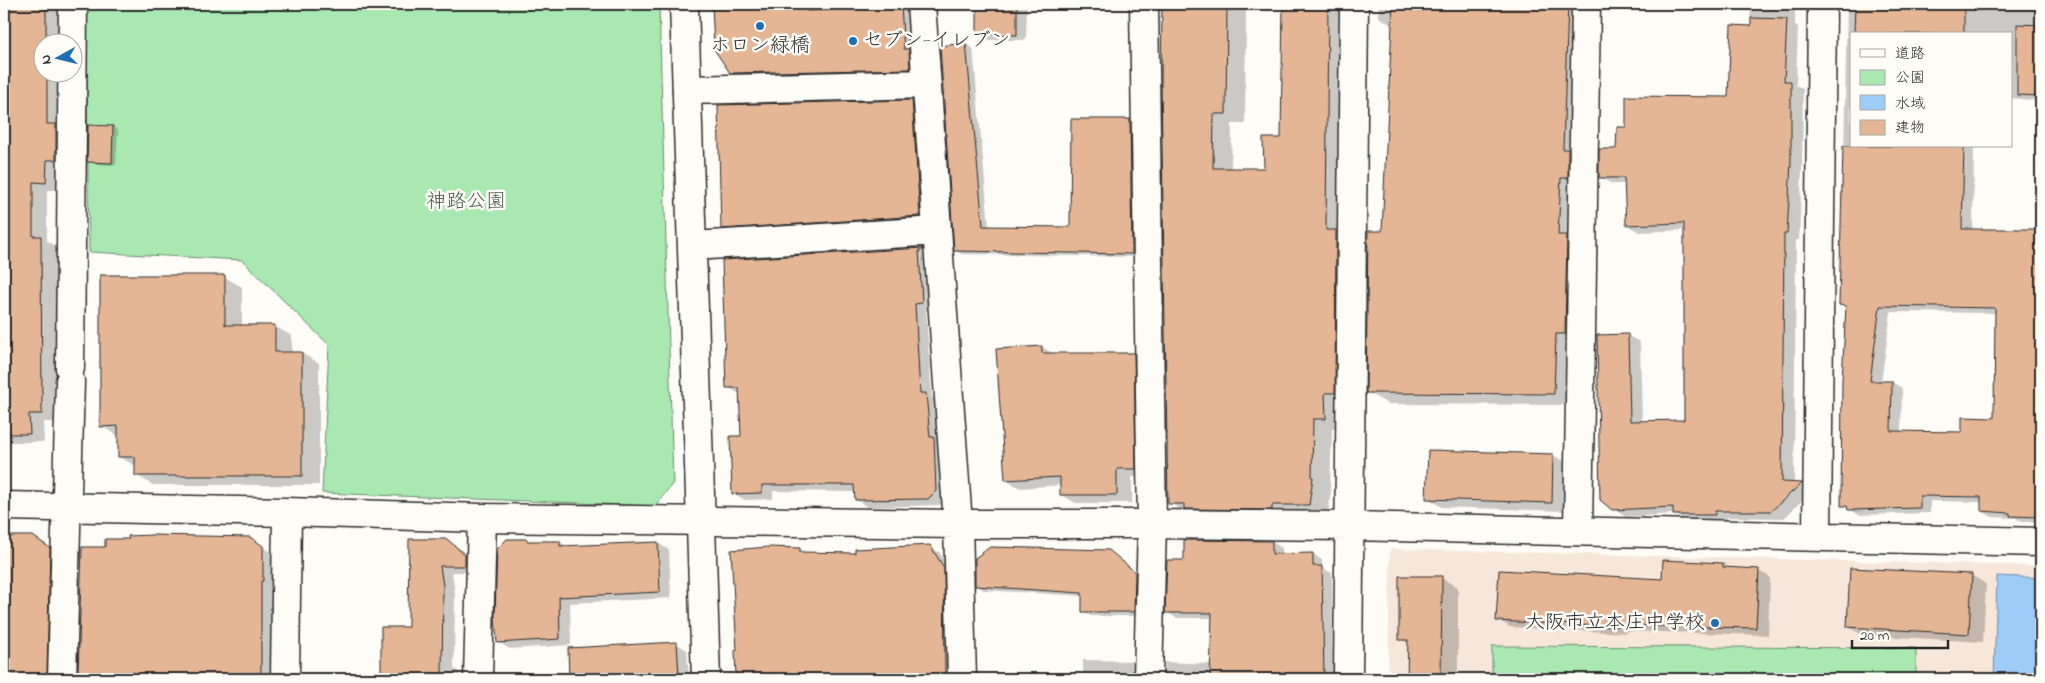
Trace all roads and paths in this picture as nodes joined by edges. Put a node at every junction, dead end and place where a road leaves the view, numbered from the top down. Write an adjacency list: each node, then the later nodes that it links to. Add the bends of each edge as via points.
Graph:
1 (73, 4): 13 (street)
2 (684, 4): 9 (street)
3 (921, 4): 8 (street)
4 (1144, 4): 18 (street)
5 (1354, 4): 19 (street)
6 (1586, 4): 20 (street)
7 (1822, 4): 21 (street)
8 (927, 84): 9 (street); 10 (street)
9 (687, 90): 11 (street)
10 (937, 232): 11 (street); 17 (street)
11 (693, 246): 16 (street)
12 (4, 506): 13 (street)
13 (66, 507): 14 (street); 23 (street)
14 (287, 512): 15 (street); 24 (street)
15 (482, 518): 16 (street); 25 (street)
16 (701, 521): 17 (street); 26 (street)
17 (958, 524): 18 (street); 27 (street)
18 (1152, 524): 19 (street); 28 (street)
19 (1350, 526): 20 (street); 29 (street)
20 (1578, 531): 21 (street)
21 (1817, 536): 22 (street)
22 (2041, 542)
23 (62, 679)
24 (285, 679)
25 (478, 679)
26 (706, 679)
27 (962, 679)
28 (1148, 679)
29 (1348, 679)

